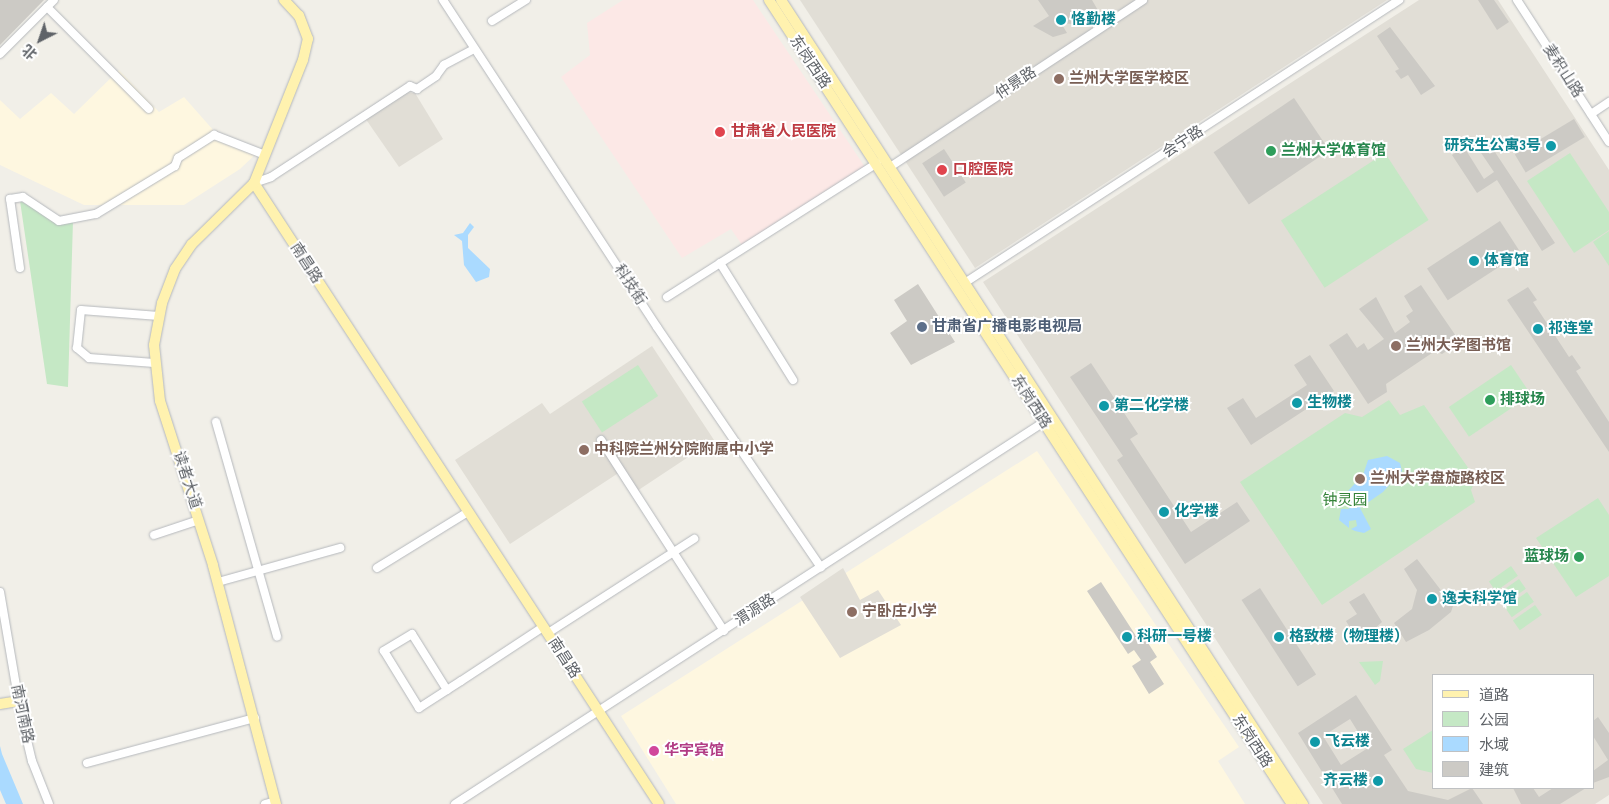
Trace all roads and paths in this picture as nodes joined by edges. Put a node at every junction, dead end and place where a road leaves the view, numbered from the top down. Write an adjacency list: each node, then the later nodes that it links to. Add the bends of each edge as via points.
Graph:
1 (54, 0): 10 (street)
2 (284, 0): 18 (main road, via 299,16 308,39 303,60)
3 (443, 0): 12 (street, 科技街)
4 (526, 0): 11 (street)
5 (769, 0): 19 (main road, 东岗西路)
6 (781, 0): 20 (main road, 东岗西路)
7 (1144, 0): 20 (street, 仲景路)
8 (1399, 0): 24 (street, 会宁路)
9 (1517, 0): 16 (street, 麦积山路)
10 (47, 7): 13 (street); 15 (street)
11 (492, 21)
12 (474, 49): 21 (street, via 444,65 436,76 417,89 410,86 271,178); 40 (street, 科技街)
13 (0, 54)
14 (1609, 102): 16 (street)
15 (150, 110)
16 (1591, 114): 17 (street, 麦积山路)
17 (1609, 142)
18 (265, 155): 21 (main road); 23 (street, via 214,135 178,158 175,166 96,214 59,221 22,197 10,199)
19 (877, 163): 22 (street); 31 (main road, 东岗西路)
20 (890, 167): 24 (main road, 东岗西路)
21 (254, 183): 26 (main road, 读者大道, via 182,258); 33 (main road, 南昌路)
22 (720, 263): 25 (street); 28 (street)
23 (20, 268)
24 (966, 282): 29 (main road, 东岗西路)
25 (667, 297)
26 (159, 316): 27 (main road, 读者大道); 27 (street, via 81,310 77,348 89,358)
27 (154, 363): 34 (main road, 读者大道, via 160,401)
28 (793, 380)
29 (1054, 415): 31 (street, 渭源路); 59 (main road, 东岗西路)
30 (216, 422): 41 (street)
31 (1044, 422): 40 (street, 渭源路); 58 (main road, 东岗西路)
32 (602, 440): 38 (street)
33 (468, 512): 39 (street); 44 (main road, 南昌路)
34 (199, 520): 35 (street); 42 (main road, 读者大道)
35 (154, 535)
36 (694, 539): 38 (street)
37 (340, 548): 41 (street)
38 (673, 552): 44 (street); 45 (street)
39 (377, 568)
40 (821, 568): 45 (street, 渭源路)
41 (259, 571): 42 (street); 46 (street)
42 (218, 582): 51 (main road, 读者大道)
43 (0, 592): 48 (street, 南河南路)
44 (546, 630): 47 (street); 50 (main road, 南昌路)
45 (724, 631): 50 (street, 渭源路)
46 (277, 636)
47 (447, 690): 47 (street, via 419,708 384,651 412,634)
48 (18, 701): 49 (main road); 54 (street, 南河南路, via 32,761)
49 (0, 704)
50 (599, 712): 56 (street, 渭源路); 57 (main road, 南昌路)
51 (255, 718): 52 (street); 53 (main road, 读者大道)
52 (87, 763)
53 (276, 802): 55 (street)
54 (49, 804)
55 (265, 804)
56 (455, 804)
57 (659, 804)
58 (1292, 804)
59 (1303, 804)

